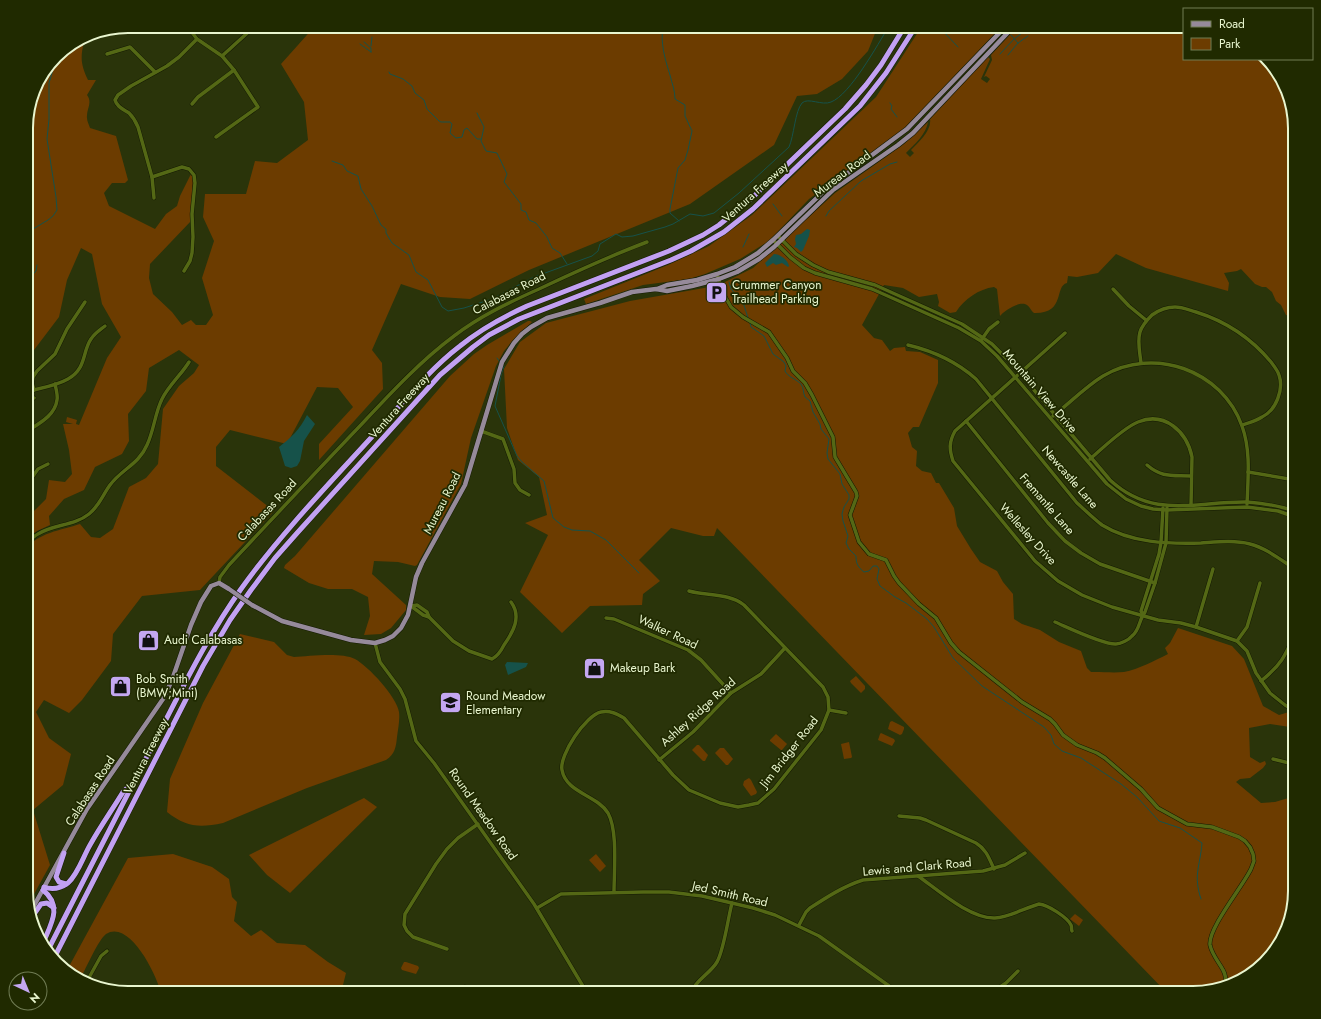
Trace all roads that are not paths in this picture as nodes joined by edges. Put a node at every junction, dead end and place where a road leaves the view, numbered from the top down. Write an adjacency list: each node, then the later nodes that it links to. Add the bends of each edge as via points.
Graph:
1 (193, 33): 7 (street)
2 (246, 33): 9 (street)
3 (901, 33): 87 (highway, Ventura Freeway, via 881,65 845,109 752,199 719,225 669,251 509,314 477,333 444,360 282,538 244,584 203,649)
4 (912, 33): 108 (highway, Ventura Freeway, via 886,73 860,106 753,209 724,232 671,260 519,319 489,335 440,376 275,558 230,620 181,708)
5 (999, 33): 16 (main road, Mureau Road, via 907,129 831,185)
6 (1007, 33): 18 (main road, Mureau Road, via 913,133 834,190)
7 (197, 39): 9 (street); 11 (street, via 179,57)
8 (107, 54): 11 (street, via 130,47)
9 (222, 56): 10 (street)
10 (234, 70): 12 (street); 13 (street, via 258,107)
11 (155, 72): 14 (street, via 114,100 136,123)
12 (192, 104)
13 (216, 137)
14 (152, 176): 15 (street); 21 (street, via 182,167 189,169 194,176 192,254)
15 (154, 198)
16 (778, 236): 17 (main road, Mureau Road); 18 (street, Mountain View Drive)
17 (774, 240): 20 (street, Mountain View Drive); 22 (main road, Mureau Road, via 748,260)
18 (782, 240): 20 (main road, Mureau Road); 29 (street, Mountain View Drive, via 796,254 813,265 828,272 875,284 962,324)
19 (647, 242): 66 (street, Calabasas Road, via 515,300 476,320 454,336 412,372 299,490 229,565 220,577)
20 (778, 244): 22 (main road, Mureau Road, via 750,265); 30 (street, Mountain View Drive, via 794,260 811,271 872,289 959,328)
21 (184, 271)
22 (718, 277): 46 (main road, Mureau Road, via 699,285 667,291 656,289 632,292 539,322 522,334 502,362); 111 (street, via 731,307 749,322 769,332 793,371 805,383 826,422 833,438 835,457 856,492 850,515 859,542 869,554 886,560 899,583 936,618 951,644 1022,702 1050,719 1063,735 1077,745 1105,758 1141,789 1158,808 1187,824 1212,827 1239,837 1250,847 1254,861 1251,869 1230,902 1210,944 1223,970)
23 (1113, 289): 25 (street)
24 (85, 302): 35 (street, via 67,328 55,354)
25 (1146, 320): 33 (street, via 1138,343); 44 (street, via 1157,311 1167,308 1188,310 1228,325 1263,352 1279,375 1281,387 1278,400 1262,417)
26 (998, 322): 29 (street)
27 (105, 326): 37 (street, via 90,340 78,372)
28 (1065, 333): 34 (street, Wellesley Drive)
29 (983, 338): 30 (street); 34 (street, Mountain View Drive, via 1002,353)
30 (981, 342): 36 (street, Mountain View Drive, via 998,356)
31 (908, 345): 40 (street, Newcastle Lane, via 955,363 976,379)
32 (190, 362): 60 (street, via 162,399 142,456 110,485 100,504 83,519 38,534)
33 (1141, 363): 41 (street, via 1123,367 1104,376); 44 (street, via 1183,368 1201,376 1230,403)
34 (1019, 373): 36 (street, Wellesley Drive); 41 (street, Mountain View Drive)
35 (33, 377)
36 (1015, 377): 40 (street, Wellesley Drive); 42 (street, Mountain View Drive)
37 (56, 384): 39 (street); 45 (street, via 57,400 52,413)
38 (33, 386): 39 (street)
39 (34, 390)
40 (992, 398): 43 (street, Wellesley Drive); 61 (street, Newcastle Lane, via 1092,517 1119,534)
41 (1055, 415): 42 (street); 47 (street, Mountain View Drive)
42 (1051, 418): 47 (street, Mountain View Drive)
43 (966, 421): 65 (street, Fremantle Lane, via 1048,523 1065,540 1100,564); 71 (street, Wellesley Drive, via 955,431 950,442 953,461 1035,561 1058,581 1082,595 1112,607)
44 (1242, 425): 50 (street, via 1247,442)
45 (33, 427)
46 (481, 431): 54 (street, via 502,439 514,469 515,482 520,490); 70 (main road, Mureau Road, via 465,485 418,570)
47 (1089, 460): 52 (street, via 1132,425 1146,420 1157,420 1177,428 1188,442 1192,457); 57 (street, Mountain View Drive, via 1107,484 1126,499 1140,506)
48 (48, 464): 51 (street, via 38,469)
49 (1147, 466): 52 (street, via 1162,475)
50 (1248, 472): 53 (street); 55 (street)
51 (33, 476)
52 (1191, 476): 56 (street)
53 (1288, 479)
54 (529, 496)
55 (1247, 504): 56 (street, Mountain View Drive); 58 (street, Mountain View Drive); 59 (street, Mountain View Drive)
56 (1190, 507): 57 (street, Mountain View Drive)
57 (1165, 508): 61 (street); 62 (street)
58 (1288, 509)
59 (1288, 515)
60 (33, 538)
61 (1161, 542): 62 (street, Newcastle Lane); 65 (street)
62 (1166, 543): 63 (street, Newcastle Lane, via 1236,541 1263,549); 65 (street)
63 (1288, 565)
64 (1213, 569): 74 (street)
65 (1153, 582): 71 (street, via 1141,611)
66 (219, 583): 76 (main road, bridge, via 271,617 351,640); 91 (main road, Calabasas Road, via 211,586 201,602 163,699 93,800)
67 (1260, 583): 75 (street, via 1247,627)
68 (689, 590): 77 (street, Jim Bridger Road, via 728,597 740,602)
69 (511, 602): 70 (street, via 516,625 497,656 492,659 469,651 453,641 429,617)
70 (411, 606): 76 (main road, Mureau Road, via 397,633)
71 (1143, 615): 73 (street, via 1132,637 1116,644 1103,642); 74 (street, Wellesley Drive)
72 (606, 618): 80 (street, Walker Road, via 688,650)
73 (1055, 622)
74 (1196, 627): 75 (street, Wellesley Drive)
75 (1237, 641): 79 (street, via 1246,651)
76 (375, 643): 89 (street, Round Meadow Road, via 380,662 405,699 416,741)
77 (785, 648): 80 (street, Ashley Ridge Road, via 757,678); 82 (street, Jim Bridger Road, via 823,687 828,698)
78 (1288, 650): 79 (street, via 1274,671)
79 (1261, 681): 81 (street, via 1270,693)
80 (731, 693): 85 (street, Ashley Ridge Road, via 693,732)
81 (1288, 706)
82 (829, 710): 83 (street); 85 (street, Jim Bridger Road, via 821,730 774,789 758,803 738,807 720,803 689,790)
83 (846, 713)
84 (1273, 759): 86 (street)
85 (659, 760): 96 (street, Jim Bridger Road, via 624,718 610,712 601,712 587,721 564,755 564,777 574,788 602,806 612,822)
86 (1288, 763)
87 (134, 782): 94 (highway, via 123,792 74,875); 105 (highway, Ventura Freeway)
88 (899, 816): 92 (street, via 926,820 982,846)
89 (478, 824): 100 (street, Round Meadow Road); 106 (street, via 458,838 447,850 405,914 404,925 413,937)
90 (1025, 852): 92 (street, Lewis and Clark Road, via 1008,864)
91 (64, 853): 94 (highway, via 56,877 59,882); 95 (main road, Calabasas Road)
92 (994, 869): 93 (street, Lewis and Clark Road)
93 (918, 876): 102 (street, Lewis and Clark Road, via 853,883 810,908); 103 (street, via 977,914 996,918 1039,904 1046,905 1071,925)
94 (66, 884): 95 (highway, via 58,888)
95 (44, 889): 98 (main road, Calabasas Road); 99 (highway)
96 (614, 892): 97 (street, Jed Smith Road, via 669,892); 100 (street, Jed Smith Road, via 561,894)
97 (732, 903): 102 (street, Jed Smith Road, via 768,912); 113 (street, via 717,962)
98 (34, 905)
99 (54, 908): 101 (highway, via 42,904); 104 (highway)
100 (537, 908): 112 (street, Round Meadow Road)
101 (36, 913)
102 (798, 925): 114 (street, Jed Smith Road, via 819,936)
103 (1072, 931)
104 (45, 938)
105 (50, 946)
106 (447, 949)
107 (107, 951): 110 (street, via 101,956)
108 (56, 953)
109 (1018, 971): 115 (street)
110 (89, 977)
111 (1225, 980)
112 (584, 986)
113 (695, 986)
114 (889, 986)
115 (1002, 986)

